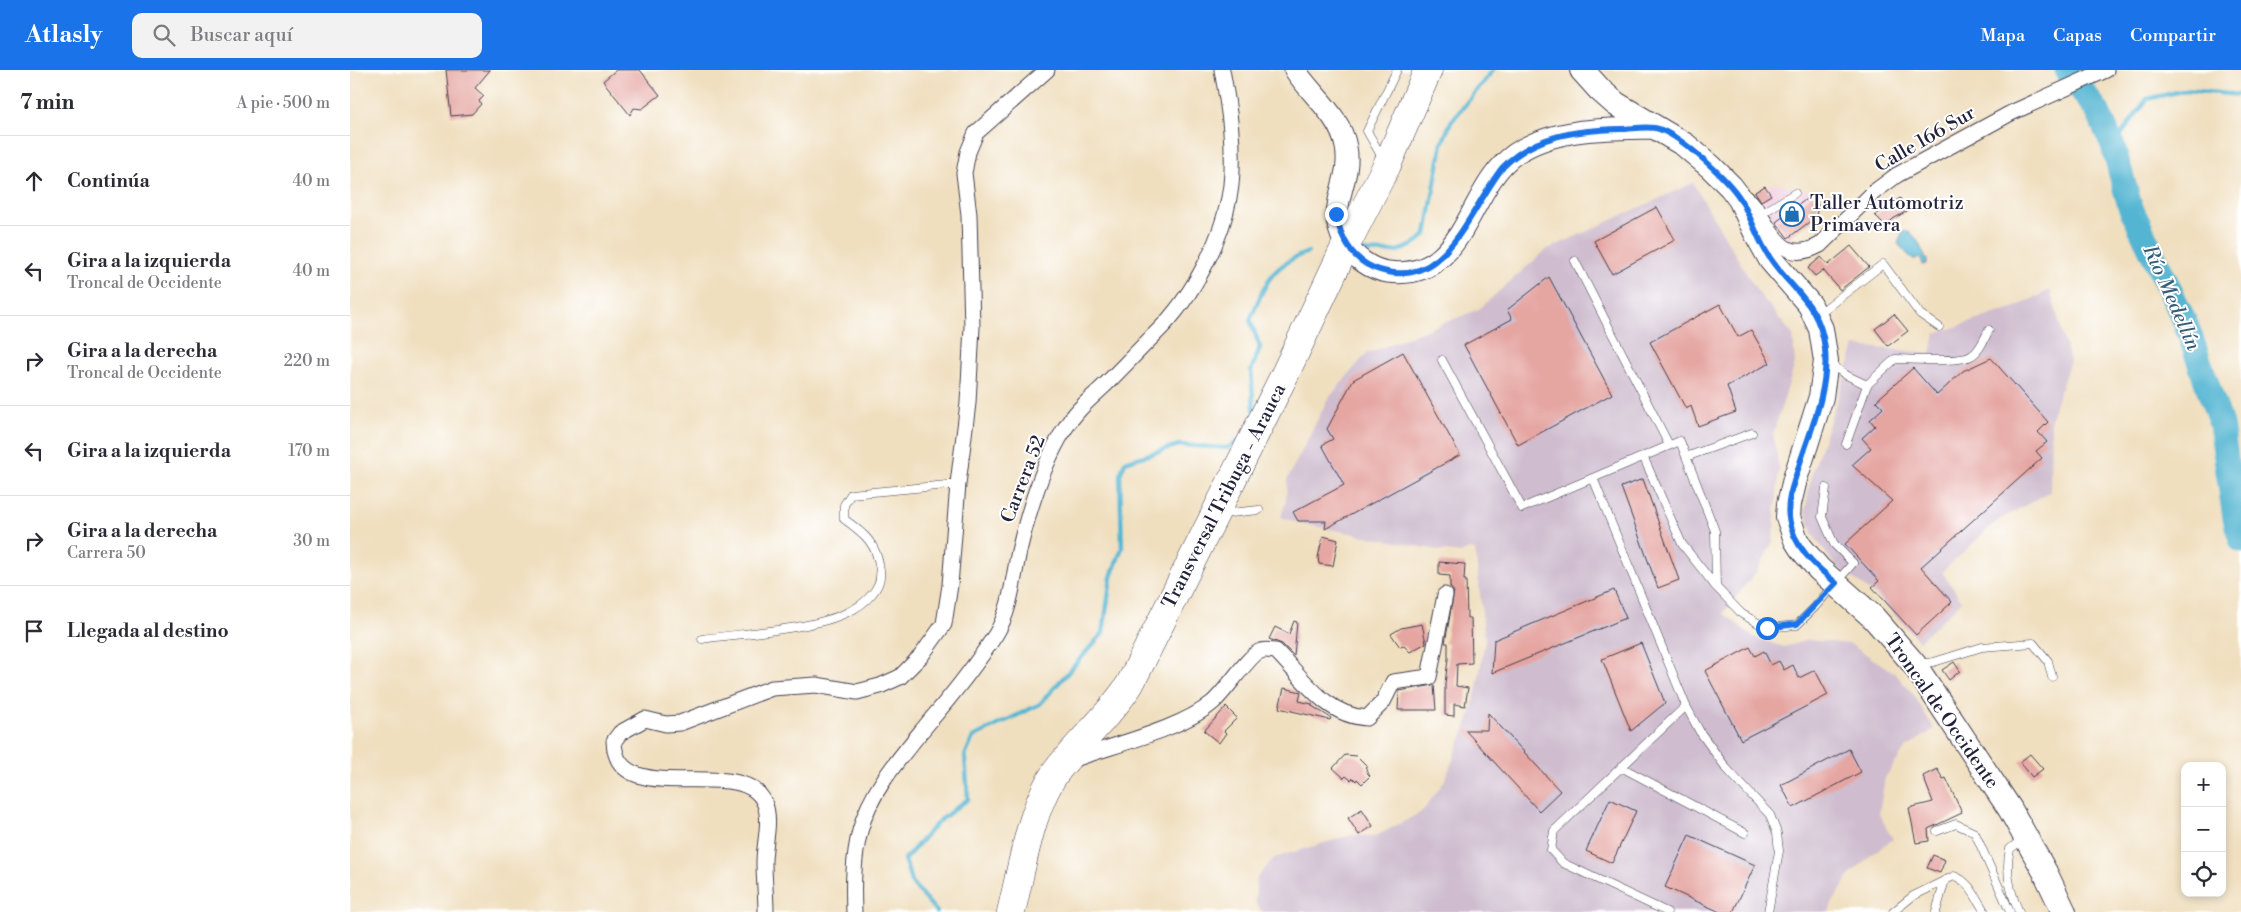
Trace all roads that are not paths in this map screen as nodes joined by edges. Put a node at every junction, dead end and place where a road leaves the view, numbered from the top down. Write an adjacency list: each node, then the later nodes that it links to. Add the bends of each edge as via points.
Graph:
1 (1047, 70): 27 (street, via 976,133 968,152 964,173 969,215 972,327 968,404)
2 (1222, 70): 45 (street, Carrera 52, via 1231,136 1230,185 1220,231 1185,300 1160,330 1080,407 1063,430 1029,515 1010,600 998,631 873,799 858,839 852,876)
3 (1294, 70): 13 (main road, via 1342,132 1347,150 1336,214)
4 (1397, 70): 9 (lane, via 1367,131)
5 (1428, 70): 9 (highway, Transversal Tribuga - Arauca)
6 (1582, 70): 8 (main road, Troncal de Occidente, via 1616,104)
7 (2106, 70): 12 (street, Calle 166 Sur, via 2037,100 1897,174 1820,245 1809,251 1786,250)
8 (1658, 128): 10 (main road, Troncal de Occidente, via 1685,145); 13 (main road, via 1597,129 1563,134 1528,146 1514,155 1492,180 1446,254 1416,271 1398,273 1371,267)
9 (1387, 165): 13 (highway, Transversal Tribuga - Arauca)
10 (1731, 187): 12 (street, Calle 166 Sur); 15 (main road, Troncal de Occidente, via 1771,260 1803,295)
11 (1795, 193): 12 (lane)
12 (1761, 214)
13 (1346, 245): 30 (highway, Transversal Tribuga - Arauca)
14 (1575, 261): 23 (lane)
15 (1816, 316): 16 (lane, via 1883,264 1920,314); 19 (main road, Troncal de Occidente)
16 (1939, 327)
17 (1989, 330): 20 (lane, via 1970,357 1954,360 1895,359)
18 (1442, 360): 26 (lane, via 1522,508)
19 (1826, 361): 20 (lane); 31 (main road, Troncal de Occidente, via 1821,397 1795,479 1788,517 1801,548)
20 (1867, 385): 22 (lane)
21 (1752, 432): 25 (lane)
22 (1846, 444)
23 (1669, 445): 24 (lane); 25 (lane, via 1680,441)
24 (1644, 456): 26 (lane); 32 (lane, via 1682,544)
25 (1686, 457): 32 (lane, via 1715,531)
26 (1593, 478): 37 (lane)
27 (958, 484): 34 (lane, via 851,494 844,505 844,519 861,532 878,553 881,574 875,592 849,612 811,624); 44 (street, via 944,624 921,656 900,677 857,692 816,685 772,688 680,723 666,724 646,719 620,733 614,741 619,762 641,776 739,782 756,790 768,813 764,862)
28 (1826, 488): 31 (lane, via 1822,517 1834,544 1853,563)
29 (1259, 510): 30 (lane)
30 (1216, 515): 38 (highway, Transversal Tribuga - Arauca, via 1130,684 1117,704)
31 (1836, 583): 32 (lane, via 1797,624 1767,628 1742,614); 35 (main road, Troncal de Occidente, via 1874,618)
32 (1716, 587)
33 (1445, 595): 38 (street, via 1436,677 1393,682 1384,702 1367,718 1354,717 1328,704 1276,651 1261,650 1250,658 1233,683 1212,704 1182,722)
34 (702, 639)
35 (1914, 664): 36 (lane, via 1934,662 1982,647 2033,643 2048,661); 42 (main road, Troncal de Occidente, via 1990,776)
36 (2052, 677)
37 (1686, 706): 39 (lane); 48 (lane, via 1727,769 1770,815 1779,850)
38 (1065, 762): 46 (highway, Transversal Tribuga - Arauca, via 1046,789 1030,834)
39 (1621, 767): 41 (lane); 47 (lane, via 1554,831 1551,850 1563,864)
40 (1937, 830): 52 (lane, via 1956,824 1975,833)
41 (1745, 833)
42 (2026, 837): 53 (lane, via 2010,848 2006,862); 54 (main road, Troncal de Occidente)
43 (1944, 880): 49 (lane, via 1912,896); 50 (lane); 51 (lane, via 1954,876 1962,878)
44 (766, 912)
45 (854, 912)
46 (1011, 912)
47 (1667, 912)
48 (1768, 912)
49 (1893, 912)
50 (1936, 912)
51 (1985, 912)
52 (2010, 912)
53 (2018, 912)
54 (2064, 912)

